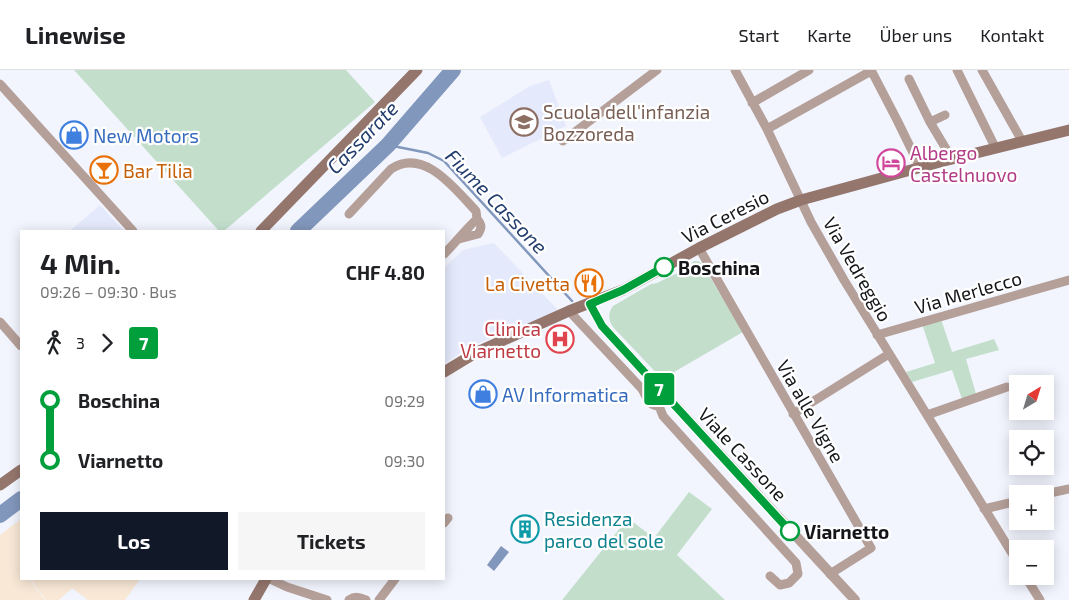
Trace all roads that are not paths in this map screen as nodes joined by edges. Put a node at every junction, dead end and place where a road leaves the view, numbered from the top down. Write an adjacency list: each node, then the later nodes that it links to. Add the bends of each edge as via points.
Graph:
1 (417, 70): 23 (main road)
2 (657, 70): 15 (street)
3 (735, 70): 10 (street, Via Vedreggio)
4 (809, 70): 10 (street)
5 (957, 70): 17 (street)
6 (982, 70): 16 (street)
7 (871, 71): 13 (street); 19 (street)
8 (909, 79): 12 (street)
9 (0, 84): 22 (street)
10 (752, 103): 13 (street, Via Vedreggio)
11 (945, 115): 12 (street)
12 (930, 122): 18 (street)
13 (767, 129): 20 (street, Via Vedreggio)
14 (1069, 130): 16 (main road, Via Ceresio)
15 (562, 141)
16 (1022, 141): 17 (main road, Via Ceresio)
17 (995, 148): 18 (main road, Via Ceresio)
18 (952, 159): 19 (main road, Via Ceresio)
19 (920, 167): 20 (main road, Via Ceresio)
20 (800, 200): 24 (main road, Via Ceresio); 30 (street, Via Vedreggio)
21 (349, 214): 25 (street, via 392,169 400,163 416,162 439,173 476,211 481,224 478,234 459,239)
22 (132, 230)
23 (261, 230)
24 (699, 248): 27 (main road, Via Ceresio, via 623,290); 37 (street, Via alle Vigne)
25 (445, 253)
26 (1069, 280): 30 (street, Via Merlecco)
27 (590, 304): 28 (main road, Via Ceresio); 35 (street, Viale Cassone, via 602,326)
28 (568, 311): 33 (main road, Via Ceresio, via 477,352); 36 (street, Viale Cassone, via 642,389 652,405)
29 (0, 322): 31 (street)
30 (876, 334): 32 (street, Via Vedreggio)
31 (20, 345)
32 (889, 354): 37 (street); 38 (street, Via Vedreggio)
33 (445, 371)
34 (1007, 387): 38 (street)
35 (668, 398): 36 (street); 46 (street, Viale Cassone)
36 (659, 406): 47 (street, Viale Cassone, via 662,416 796,563 798,574 789,583 780,585)
37 (793, 414): 46 (street, Via alle Vigne, via 871,548)
38 (927, 414): 44 (street, Via Vedreggio)
39 (20, 471): 40 (main road)
40 (0, 485)
41 (1069, 489): 42 (street)
42 (1054, 492)
43 (1009, 503): 44 (street)
44 (984, 509): 45 (street, Via Vedreggio)
45 (1009, 549)
46 (830, 574): 57 (street, Viale Cassone)
47 (770, 576)
48 (265, 580): 52 (main road)
49 (272, 580): 53 (street)
50 (394, 580): 56 (street)
51 (1031, 585): 58 (street)
52 (254, 600)
53 (327, 600)
54 (348, 600): 55 (street, via 353,597)
55 (366, 600)
56 (380, 600)
57 (854, 600)
58 (1040, 600)

